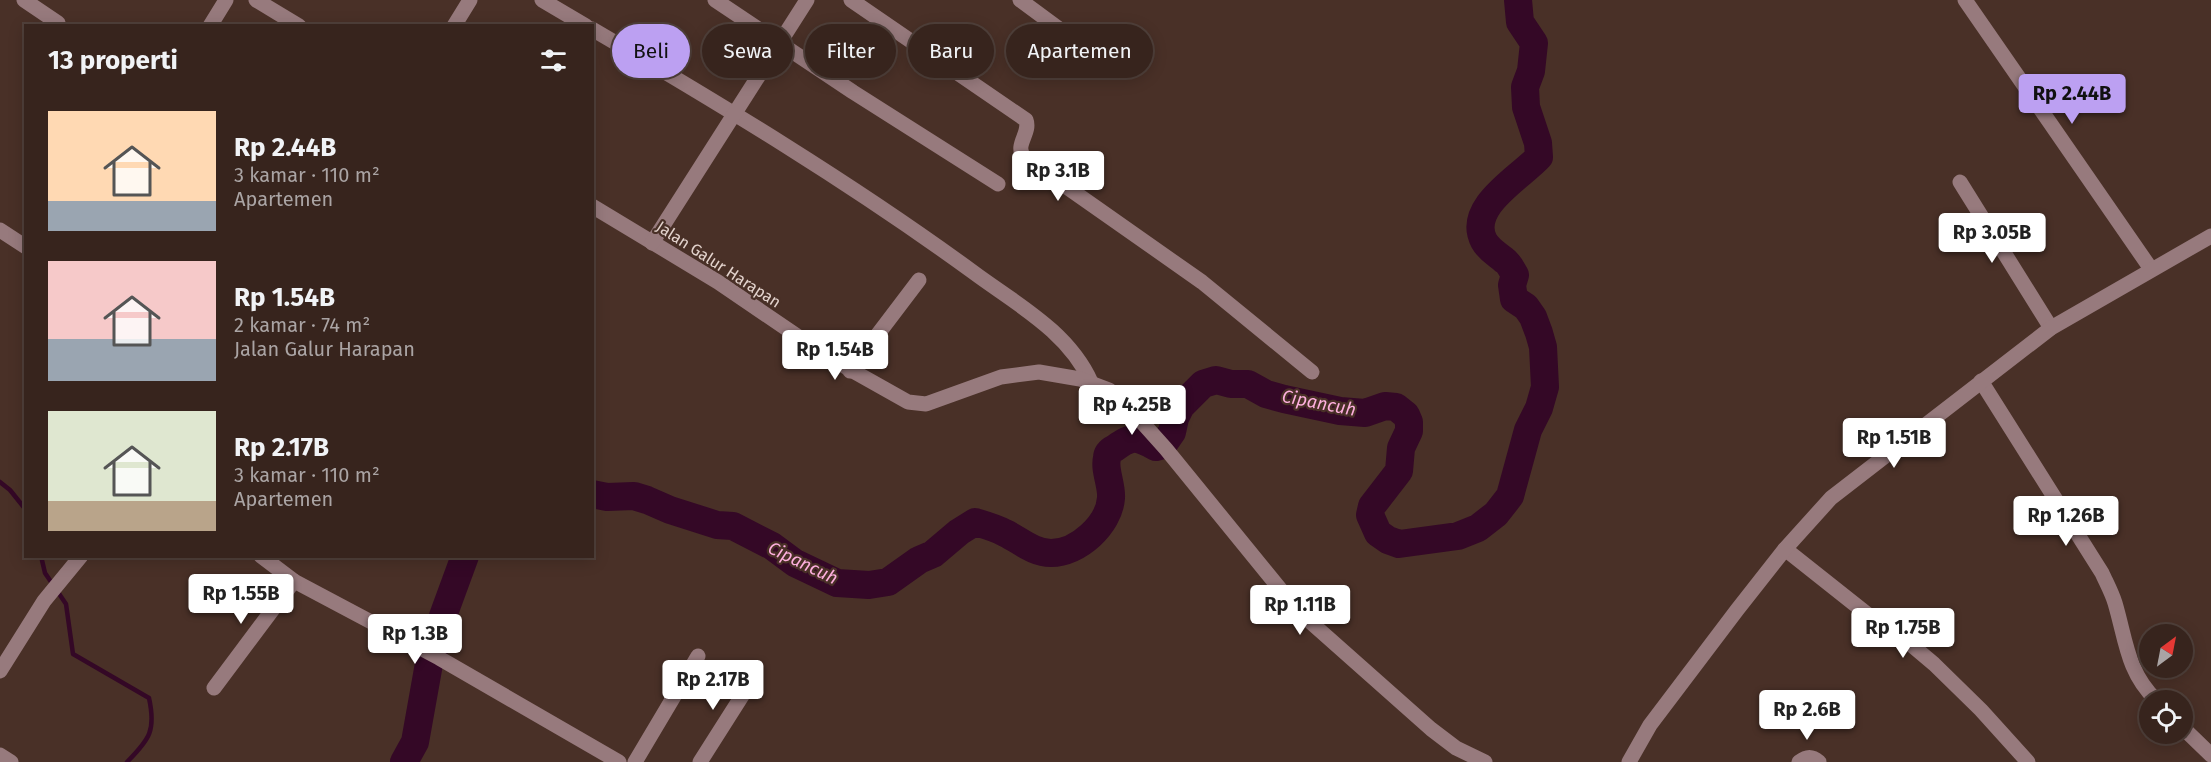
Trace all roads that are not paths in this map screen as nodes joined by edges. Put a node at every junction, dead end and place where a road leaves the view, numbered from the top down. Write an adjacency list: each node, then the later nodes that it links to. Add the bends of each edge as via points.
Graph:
1 (24, 0): 12 (street)
2 (226, 0): 13 (street)
3 (256, 0): 11 (street)
4 (470, 0): 15 (street)
5 (542, 0): 16 (street)
6 (715, 0): 17 (street)
7 (807, 0): 18 (street)
8 (851, 0): 35 (street, via 1026,120 1028,127 1020,148 1024,157 1202,282)
9 (1020, 0): 19 (street)
10 (1965, 0): 31 (street)
11 (281, 6): 14 (street)
12 (58, 23)
13 (211, 24)
14 (297, 24)
15 (455, 24)
16 (583, 24)
17 (750, 24)
18 (792, 24)
19 (1053, 24)
20 (594, 30): 23 (street)
21 (793, 52): 25 (street)
22 (759, 78): 23 (street)
23 (736, 115): 29 (street); 37 (street, via 906,224 1057,333 1083,364)
24 (1960, 182): 33 (street)
25 (998, 184)
26 (594, 207): 29 (street, Jalan Galur Harapan)
27 (0, 230): 30 (street)
28 (2211, 236): 31 (street)
29 (652, 243): 34 (street, Jalan Galur Harapan, via 718,282)
30 (24, 246)
31 (2151, 269): 33 (street)
32 (918, 280): 34 (street)
33 (2051, 328): 36 (street)
34 (850, 371): 37 (street, Jalan Galur Harapan, via 918,404 1020,374 1058,374)
35 (1312, 372)
36 (1981, 381): 38 (street, via 1831,498); 46 (street, via 2102,573 2115,601 2131,664)
37 (1091, 382): 54 (street, Jalan Galur Harapan, via 1123,401 1298,611 1431,729 1456,748)
38 (1785, 549): 55 (street, via 1650,725); 58 (street, via 1934,664)
39 (264, 558): 41 (street)
40 (78, 560): 43 (street, via 44,601)
41 (294, 581): 45 (street); 51 (street, via 439,658)
42 (698, 656): 52 (street)
43 (0, 671)
44 (754, 678): 53 (street)
45 (214, 688)
46 (2147, 690)
47 (2193, 738): 49 (street)
48 (0, 755): 50 (street)
49 (2211, 756)
50 (11, 762)
51 (619, 762)
52 (635, 762)
53 (700, 762)
54 (1485, 762)
55 (1629, 762)
56 (1800, 762): 57 (street, via 1808,757)
57 (1820, 762)
58 (2028, 762)

